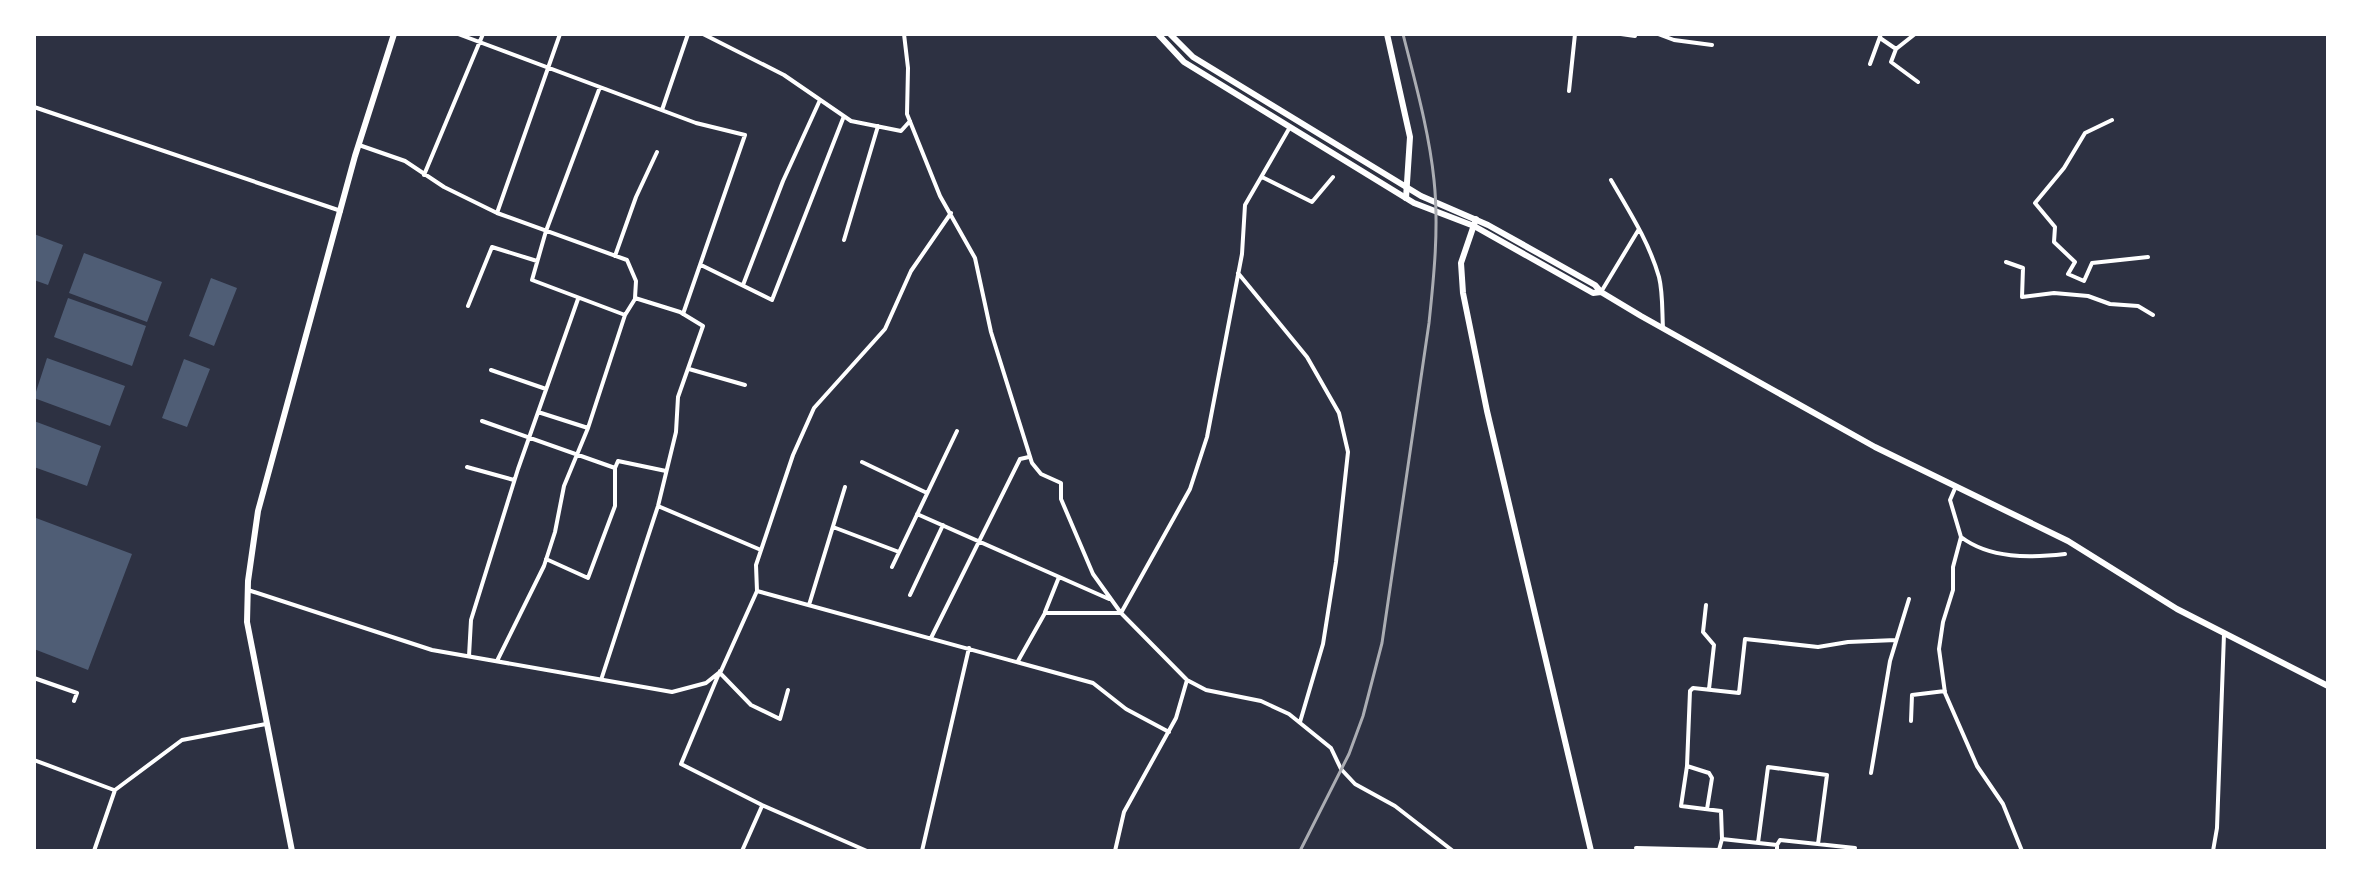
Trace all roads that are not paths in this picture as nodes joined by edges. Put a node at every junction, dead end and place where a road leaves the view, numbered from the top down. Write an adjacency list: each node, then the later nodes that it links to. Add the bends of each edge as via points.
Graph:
1 (394, 34): 34 (street)
2 (458, 34): 18 (street)
3 (483, 34): 18 (street)
4 (560, 34): 22 (street)
5 (688, 34): 28 (street)
6 (703, 34): 26 (street, via 784,75)
7 (904, 34): 31 (street)
8 (1158, 34): 33 (street, via 1184,62)
9 (1170, 34): 40 (street, via 1193,57)
10 (1387, 34): 40 (street, via 1410,137)
11 (1575, 34): 25 (street)
12 (1621, 34): 15 (street)
13 (1658, 34): 16 (street)
14 (1915, 34): 20 (street)
15 (1635, 36)
16 (1671, 36): 19 (street)
17 (1881, 36): 20 (street); 21 (street)
18 (479, 42): 22 (street); 36 (street)
19 (1712, 45)
20 (1896, 49): 23 (street, via 1891,62)
21 (1870, 64)
22 (548, 68): 24 (street); 43 (street)
23 (1918, 82)
24 (600, 87): 28 (street); 48 (street)
25 (1569, 91)
26 (820, 100): 29 (street); 57 (street)
27 (34, 107): 42 (street)
28 (662, 110): 54 (street, via 745,135)
29 (844, 116): 32 (street); 57 (street, via 772,300)
30 (2112, 120): 56 (street, via 2085,133 2035,203 2055,227 2054,242 2075,262 2068,274)
31 (910, 121): 32 (street, via 901,131); 44 (street)
32 (878, 126): 49 (street)
33 (1290, 127): 37 (street); 41 (street)
34 (359, 145): 36 (street, via 405,161); 42 (street)
35 (657, 152): 50 (street)
36 (424, 175): 43 (street)
37 (1262, 177): 38 (street, via 1312,202); 55 (street, via 1245,205)
38 (1333, 177)
39 (1611, 180): 47 (street)
40 (1407, 188): 41 (street); 45 (street)
41 (1406, 198): 45 (street)
42 (341, 211): 98 (street, via 258,511)
43 (497, 213): 48 (street)
44 (951, 213): 77 (street, via 975,258 991,332); 92 (street, via 911,271 885,329 814,408)
45 (1450, 213): 46 (street)
46 (1475, 222): 58 (street); 146 (street, via 1461,263 1463,293)
47 (1639, 229): 58 (street); 66 (street, via 1660,281)
48 (546, 231): 50 (street); 52 (street)
49 (844, 240)
50 (615, 256): 60 (street, via 627,260 636,281)
51 (2148, 257): 56 (street, via 2092,263)
52 (537, 261): 61 (street, via 533,282); 62 (street, via 492,247)
53 (2006, 262): 59 (street, via 2023,268 2022,297)
54 (701, 265): 57 (street); 63 (street)
55 (1238, 273): 106 (street, via 1207,437 1190,489); 124 (street, via 1307,357 1339,413 1348,452 1323,644)
56 (2084, 281): 59 (street)
57 (743, 285)
58 (1601, 292): 66 (street)
59 (2080, 295): 65 (street, via 2138,306)
60 (635, 298): 63 (street); 64 (street)
61 (578, 299): 64 (street); 70 (street)
62 (468, 306)
63 (683, 314): 67 (street, via 703,326)
64 (625, 315): 73 (street)
65 (2153, 315)
66 (1663, 328): 83 (street, via 1875,447)
67 (689, 369): 69 (street); 81 (street, via 678,397)
68 (491, 370): 70 (street)
69 (745, 385)
70 (546, 389): 71 (street)
71 (538, 412): 73 (street); 75 (street)
72 (482, 421): 75 (street)
73 (588, 428): 76 (street)
74 (957, 431): 85 (street)
75 (529, 437): 76 (street); 82 (street)
76 (578, 454): 80 (street); 95 (street, via 564,486)
77 (1030, 457): 91 (street, via 1020,459); 102 (street, via 1041,474 1061,483 1061,499 1074,532)
78 (862, 462): 85 (street)
79 (467, 467): 82 (street)
80 (615, 468): 81 (street, via 618,461); 95 (street, via 615,506 588,578)
81 (666, 471): 86 (street)
82 (514, 480): 111 (street, via 471,620)
83 (1956, 486): 90 (street, via 1950,500); 107 (street, via 2068,541 2177,609)
84 (845, 487): 89 (street)
85 (927, 493): 87 (street)
86 (658, 506): 92 (street); 116 (street)
87 (917, 514): 88 (street); 93 (street)
88 (943, 525): 91 (street); 100 (street)
89 (833, 527): 93 (street); 103 (street)
90 (1961, 537): 94 (street, via 1990,551 2021,557); 121 (street, via 1939,649)
91 (979, 541): 97 (street); 108 (street)
92 (761, 550): 99 (street)
93 (899, 552): 96 (street)
94 (2065, 554)
95 (546, 559): 112 (street)
96 (892, 567)
97 (1059, 577): 102 (street); 105 (street)
98 (248, 590): 111 (street, via 432,650); 125 (street, via 247,622)
99 (757, 591): 103 (street); 114 (street)
100 (910, 595)
101 (1909, 599): 109 (street)
102 (1111, 600): 106 (street)
103 (809, 605): 108 (street)
104 (1706, 605): 119 (street, via 1703,632 1714,645)
105 (1045, 613): 106 (street); 113 (street)
106 (1121, 613): 117 (street)
107 (2224, 631): 118 (street); 148 (street)
108 (931, 638): 110 (street)
109 (1896, 640): 119 (street, via 1818,647 1745,639 1739,693); 129 (street)
110 (969, 648): 113 (street); 143 (street)
111 (469, 656): 112 (street)
112 (497, 661): 116 (street)
113 (1018, 661): 126 (street, via 1093,683)
114 (720, 672): 116 (street, via 706,683 672,692); 120 (street, via 753,707 780,719); 131 (street, via 681,764)
115 (34, 678): 122 (street, via 77,693)
116 (602, 679)
117 (1187, 680): 124 (street, via 1206,690 1261,701); 126 (street)
118 (2328, 686)
119 (1709, 689): 128 (street, via 1690,691)
120 (788, 690)
121 (1945, 691): 123 (street, via 1912,695); 147 (street)
122 (74, 701)
123 (1911, 721)
124 (1300, 722): 145 (street, via 1331,748 1355,784 1395,806)
125 (267, 724): 130 (street, via 182,740); 140 (street)
126 (1169, 732): 144 (street, via 1124,812)
127 (34, 760): 130 (street)
128 (1687, 766): 132 (street, via 1712,778); 132 (street, via 1681,806)
129 (1871, 773)
130 (115, 790): 139 (street)
131 (762, 805): 141 (street); 142 (street)
132 (1707, 809): 133 (street, via 1721,811)
133 (1722, 839): 134 (street); 136 (street, via 1719,850)
134 (1758, 843): 135 (street, via 1768,767 1827,775); 137 (street)
135 (1818, 844): 137 (street, via 1780,840); 138 (street)
136 (1636, 848)
137 (1777, 848)
138 (1855, 848)
139 (94, 851)
140 (292, 851)
141 (742, 851)
142 (867, 851)
143 (922, 851)
144 (1115, 851)
145 (1453, 851)
146 (1591, 851)
147 (2022, 851)
148 (2213, 851)

